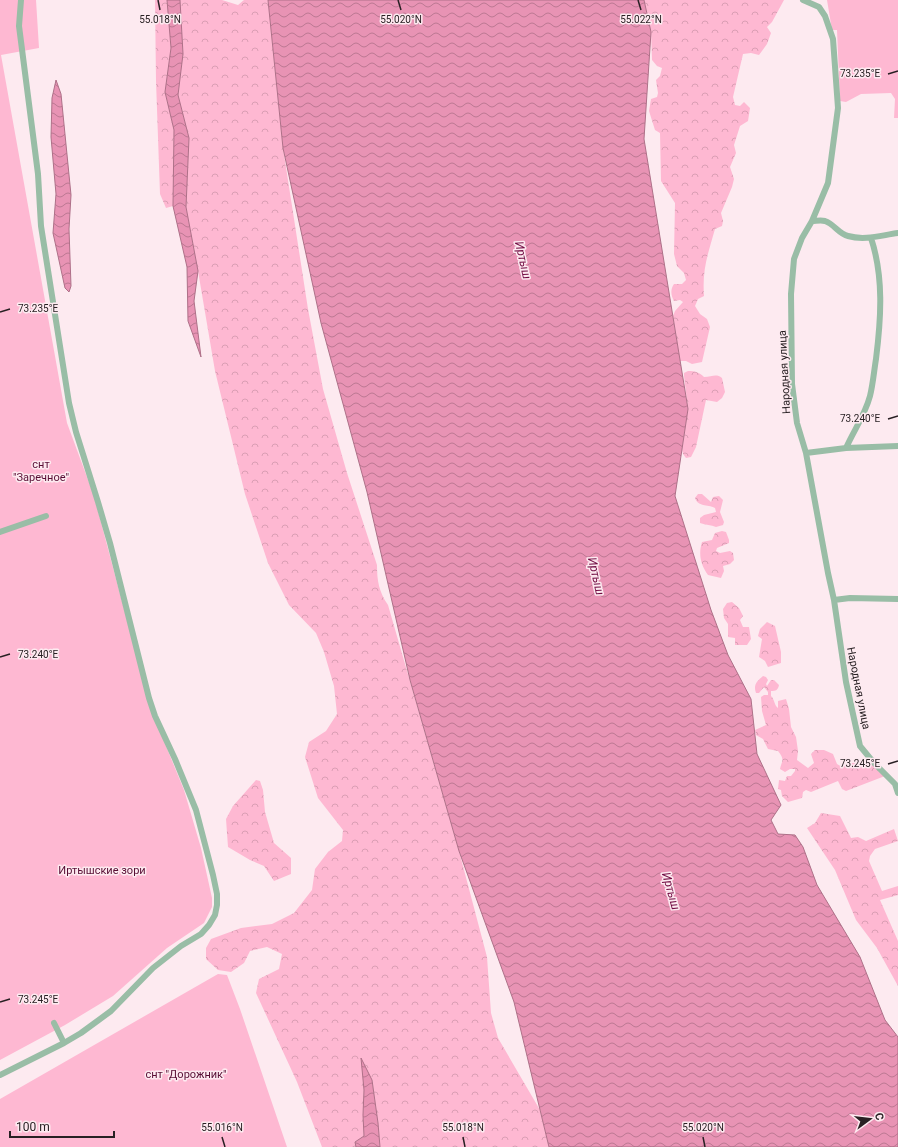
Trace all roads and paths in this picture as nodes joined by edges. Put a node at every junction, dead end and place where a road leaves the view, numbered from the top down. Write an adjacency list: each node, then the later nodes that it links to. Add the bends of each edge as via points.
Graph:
1 (21, 0): 15 (street, via 19,26 38,174 41,226 71,417 108,536 149,698 196,810 217,894 215,915 201,934 153,968 111,1011)
2 (804, 0): 3 (street, Народная улица, via 819,7 833,39 838,108 828,183)
3 (812, 221): 5 (street, via 825,221 848,236); 8 (street, Народная улица, via 794,259 790,294 792,384 796,423)
4 (898, 233): 5 (street)
5 (871, 238): 7 (street, via 880,274 878,338 870,395 860,422)
6 (898, 446): 7 (street)
7 (846, 448): 8 (street)
8 (806, 453): 12 (street, Народная улица)
9 (46, 516): 10 (street)
10 (0, 532)
11 (898, 599): 12 (street)
12 (834, 600): 13 (street, Народная улица, via 846,682 860,746 895,784)
13 (898, 792)
14 (54, 1023): 15 (street)
15 (64, 1043): 16 (street)
16 (0, 1075)

